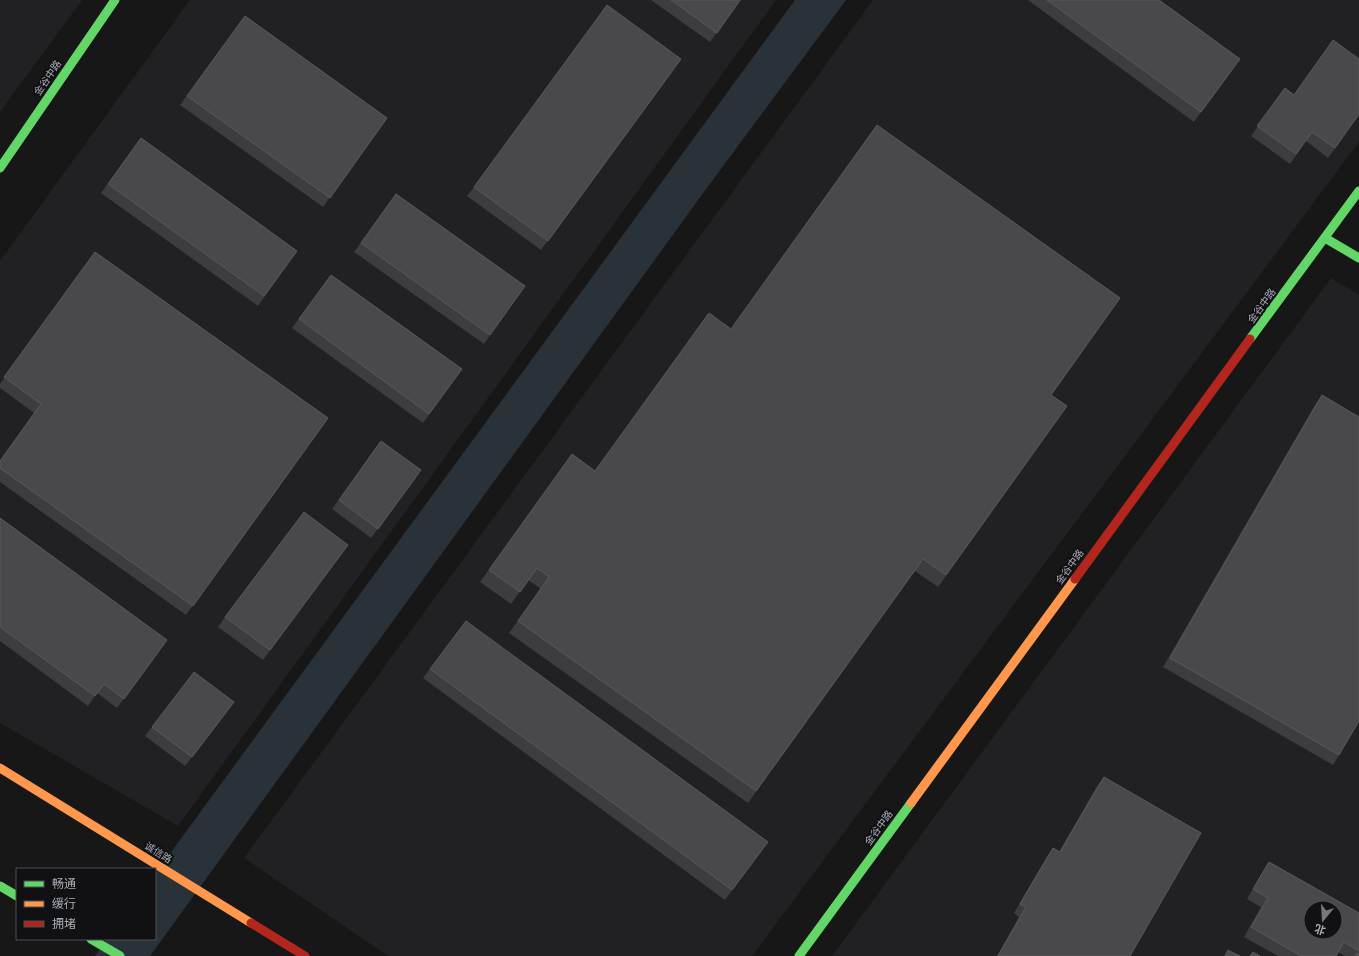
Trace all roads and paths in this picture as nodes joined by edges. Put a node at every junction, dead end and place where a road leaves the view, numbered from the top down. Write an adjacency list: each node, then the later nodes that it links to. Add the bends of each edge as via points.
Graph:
1 (115, 0): 2 (street, 金谷中路)
2 (0, 168)
3 (1359, 191): 4 (street, 金谷中路)
4 (1325, 238): 5 (street); 12 (street, 金谷中路)
5 (1359, 258)
6 (0, 768): 11 (street, 诚信路)
7 (0, 886): 8 (street)
8 (16, 895)
9 (93, 940): 10 (street)
10 (120, 956)
11 (305, 956)
12 (799, 956)

